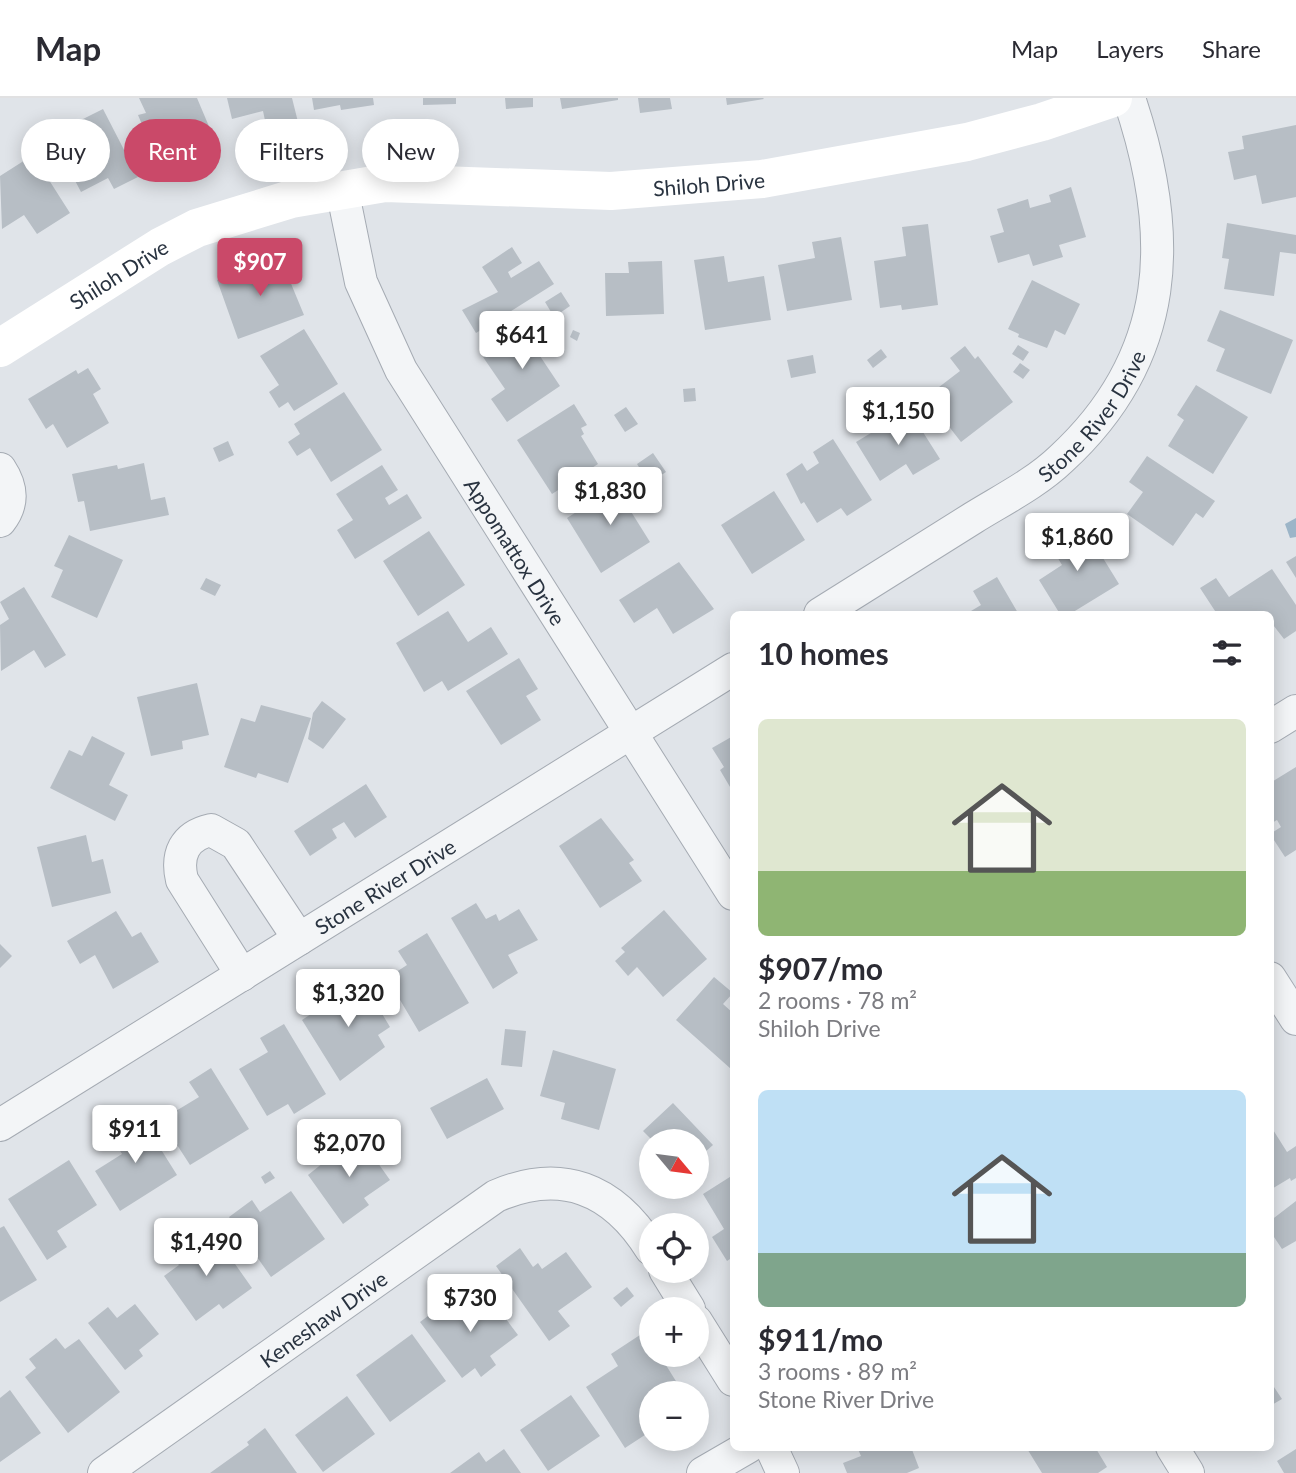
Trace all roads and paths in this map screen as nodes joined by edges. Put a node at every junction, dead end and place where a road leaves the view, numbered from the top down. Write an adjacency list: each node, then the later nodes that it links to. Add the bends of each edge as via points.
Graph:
1 (1113, 98): 3 (street, Shiloh Drive, via 967,142 762,179 611,191 426,182)
2 (1129, 98): 7 (street, Stone River Drive, via 1154,188 1159,253 1148,323 1136,359 1113,400 1060,460)
3 (342, 189): 4 (street, Shiloh Drive, via 291,199 197,228); 11 (street, Appomattox Drive, via 361,282 401,370)
4 (0, 348)
5 (0, 469): 6 (street, via 11,501)
6 (0, 521)
7 (825, 611)
8 (730, 671): 11 (street, Stone River Drive)
9 (1296, 711): 10 (street)
10 (1274, 725)
11 (630, 734): 12 (street, Appomattox Drive); 13 (street, Stone River Drive)
12 (730, 889)
13 (299, 939): 14 (street, Stone River Drive); 14 (street, via 236,844 211,830 199,833 181,851 183,880)
14 (242, 975): 17 (street, Stone River Drive)
15 (1274, 984): 16 (street)
16 (1296, 1019)
17 (0, 1125)
18 (639, 1236): 24 (street, Keneshaw Drive, via 608,1201 585,1190 560,1182 514,1188 496,1196)
19 (709, 1342): 20 (street)
20 (730, 1375)
21 (741, 1451): 25 (street)
22 (773, 1451): 26 (street)
23 (1174, 1451): 27 (street)
24 (104, 1473)
25 (703, 1473)
26 (783, 1473)
27 (1188, 1473)

